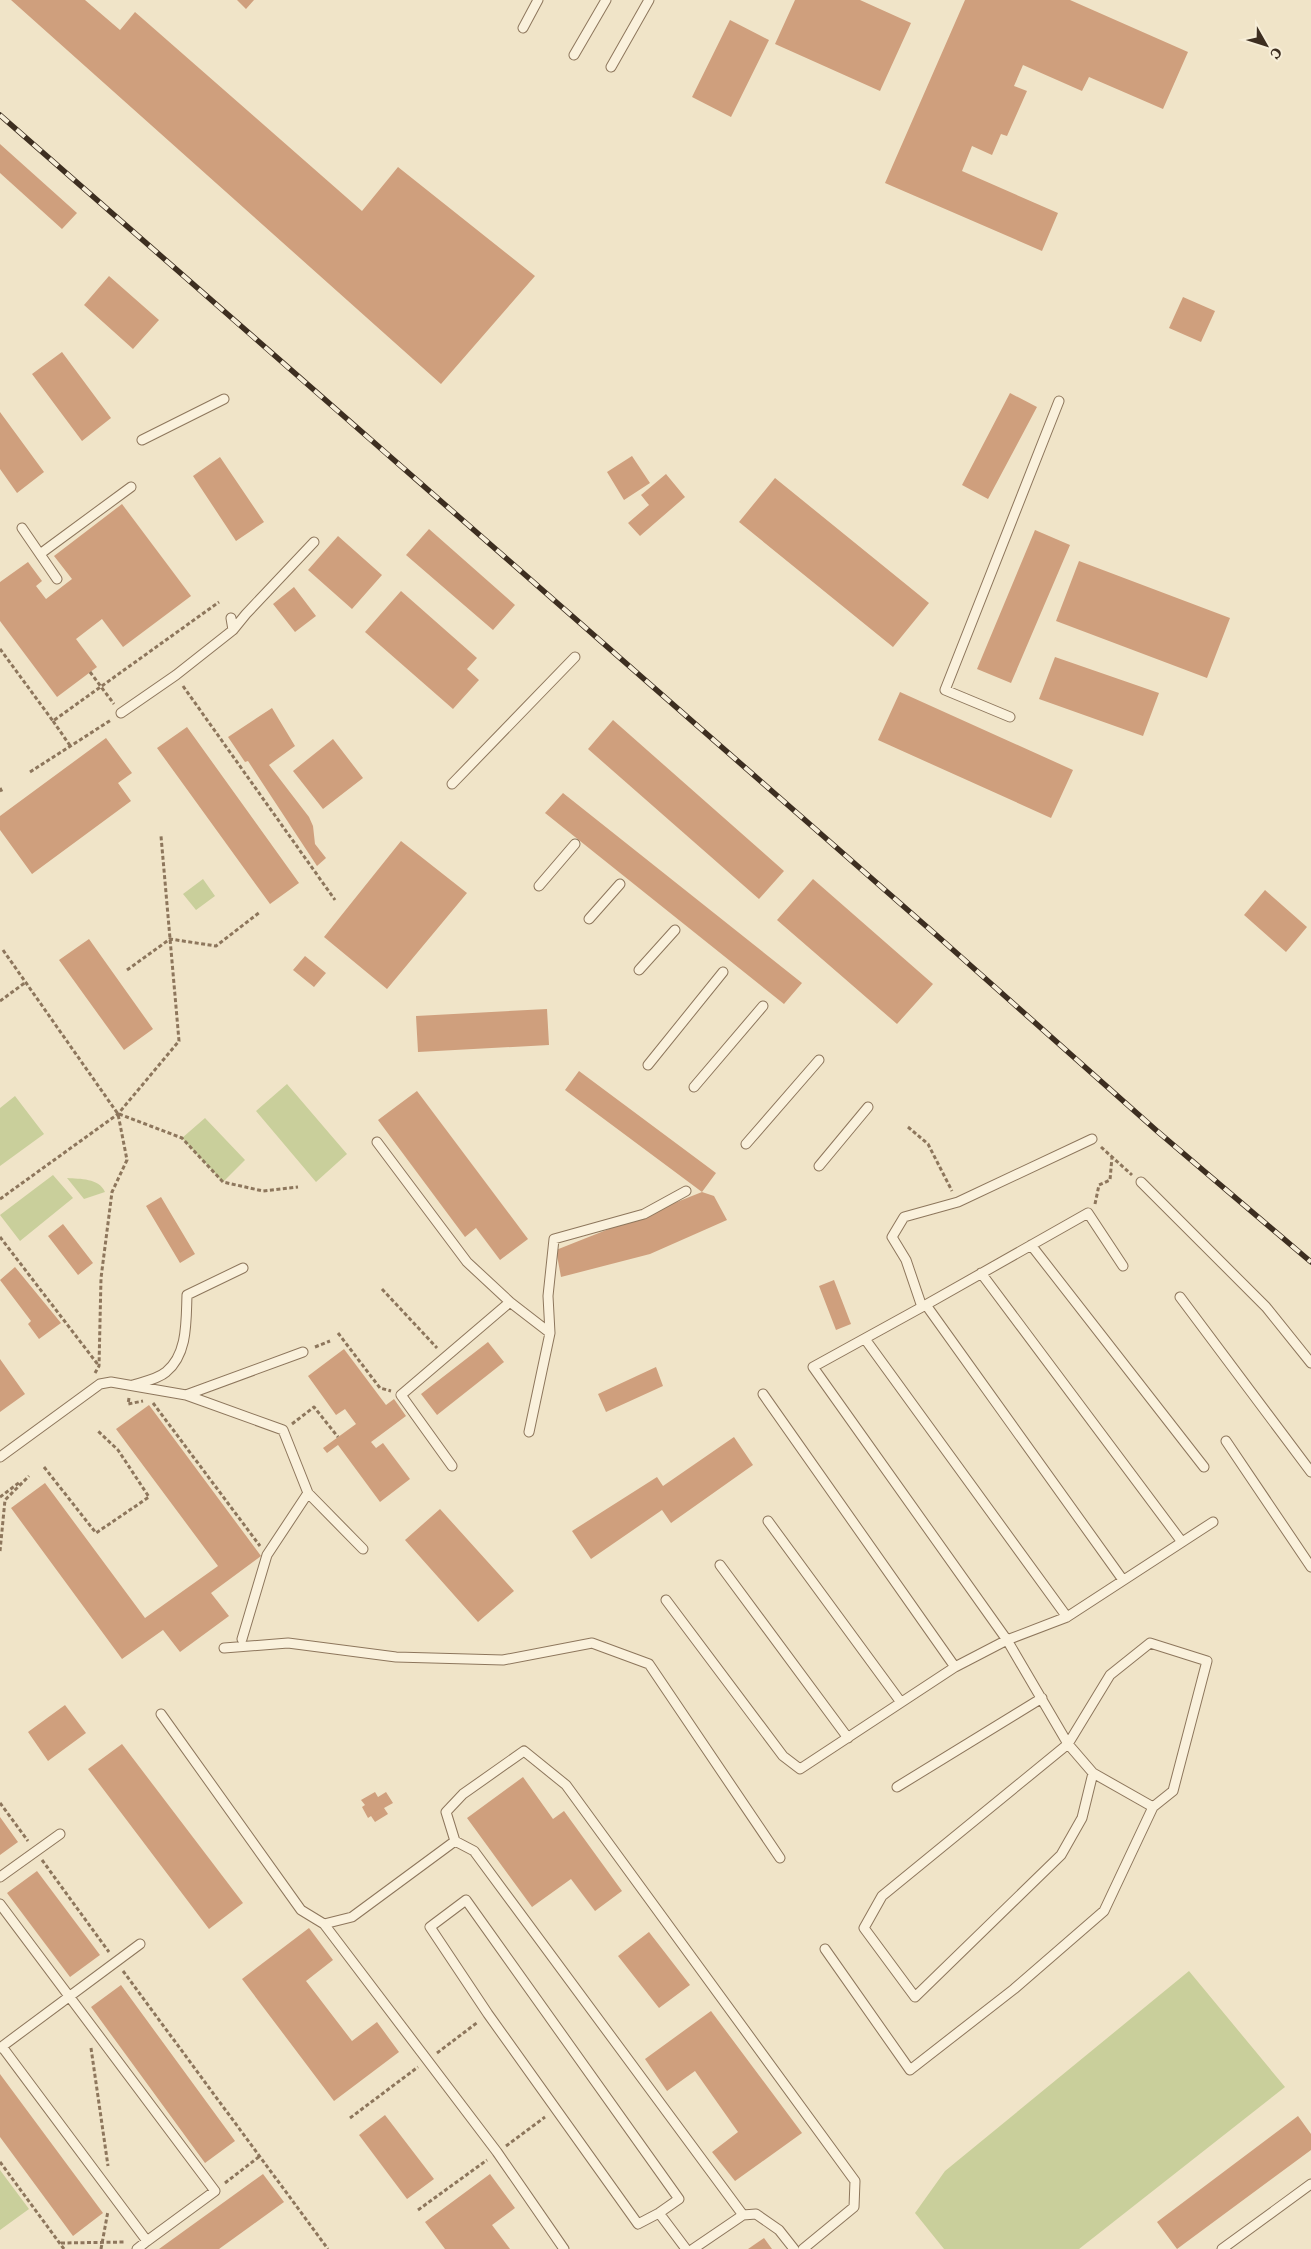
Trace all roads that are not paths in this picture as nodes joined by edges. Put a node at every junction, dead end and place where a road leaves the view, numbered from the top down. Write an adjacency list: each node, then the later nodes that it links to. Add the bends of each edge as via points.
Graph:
1 (538, 0): 4 (lane)
2 (606, 0): 5 (lane)
3 (649, 0): 6 (lane)
4 (523, 28)
5 (574, 55)
6 (611, 67)
7 (224, 399): 9 (lane)
8 (1059, 401): 19 (lane, via 946,690)
9 (142, 440)
10 (131, 487): 13 (lane)
11 (22, 528): 13 (lane)
12 (314, 542): 16 (lane)
13 (40, 554): 14 (lane)
14 (57, 579)
15 (231, 618): 16 (lane)
16 (233, 630): 18 (lane)
17 (575, 657): 20 (lane)
18 (121, 713)
19 (1010, 717)
20 (452, 784)
21 (575, 844): 23 (lane)
22 (620, 884): 24 (lane)
23 (539, 886)
24 (589, 919)
25 (675, 930): 26 (lane)
26 (639, 970)
27 (723, 972): 30 (lane)
28 (764, 1006): 31 (lane)
29 (819, 1060): 35 (lane)
30 (648, 1065)
31 (694, 1087)
32 (868, 1107): 36 (lane)
33 (1092, 1138): 45 (lane, via 958,1202 904,1217 892,1237 906,1260)
34 (378, 1142): 44 (lane, via 467,1262)
35 (746, 1144)
36 (819, 1166)
37 (1141, 1182): 49 (lane, via 1266,1307)
38 (686, 1191): 46 (lane, via 644,1214 554,1239 548,1296)
39 (1031, 1245): 40 (lane, via 1088,1213); 42 (lane); 57 (lane)
40 (1123, 1266)
41 (243, 1268): 50 (lane, via 187,1295 186,1330 178,1358 165,1373)
42 (982, 1273): 45 (lane); 62 (lane)
43 (1180, 1297): 58 (lane)
44 (510, 1302): 46 (lane); 56 (lane, via 400,1394)
45 (924, 1306): 47 (lane); 66 (lane)
46 (550, 1333): 53 (lane)
47 (865, 1339): 68 (lane); 70 (lane, via 813,1367)
48 (302, 1352): 52 (lane)
49 (1311, 1363)
50 (132, 1386): 52 (lane); 55 (lane, via 111,1382 100,1384)
51 (763, 1394): 72 (lane)
52 (186, 1395): 59 (lane, via 283,1430)
53 (529, 1432)
54 (1226, 1441): 65 (lane)
55 (0, 1458)
56 (452, 1466)
57 (1204, 1467)
58 (1311, 1472)
59 (308, 1493): 63 (lane); 69 (lane, via 267,1555)
60 (768, 1521): 74 (lane)
61 (1213, 1522): 62 (lane)
62 (1182, 1542): 66 (lane)
63 (363, 1549)
64 (720, 1566): 76 (lane)
65 (1311, 1567)
66 (1123, 1580): 68 (lane)
67 (666, 1600): 76 (lane, via 783,1756 800,1769)
68 (1067, 1617): 70 (lane)
69 (242, 1639)
70 (1007, 1640): 72 (lane); 73 (lane)
71 (224, 1648): 83 (lane, via 288,1643 396,1657 503,1660 592,1643 649,1664)
72 (955, 1666): 74 (lane)
73 (1042, 1698): 77 (lane); 79 (lane)
74 (900, 1701): 76 (lane)
75 (161, 1714): 86 (lane, via 301,1910)
76 (848, 1738)
77 (1068, 1744): 78 (lane); 78 (lane, via 882,1896 864,1928 915,1996 1061,1855 1082,1818); 80 (lane, via 1110,1675 1150,1642 1207,1661 1173,1791)
78 (1093, 1773): 80 (lane)
79 (897, 1787)
80 (1153, 1807): 88 (lane, via 1104,1911 1014,1989 910,2070)
81 (60, 1834): 84 (lane)
82 (455, 1841): 86 (lane, via 352,1917); 93 (lane, via 474,1851); 100 (lane, via 446,1812 463,1794 524,1751 566,1785 855,2182 854,2208)
83 (780, 1858)
84 (0, 1877)
85 (0, 1904): 89 (lane)
86 (324, 1924): 96 (lane, via 497,2152)
87 (140, 1944): 89 (lane)
88 (825, 1949)
89 (70, 1996): 90 (lane); 94 (lane, via 215,2191)
90 (1, 2048): 94 (lane)
91 (1311, 2184): 101 (lane)
92 (659, 2214): 92 (lane, via 638,2224 430,1928 466,1900 679,2199); 97 (lane)
93 (743, 2215): 98 (lane); 99 (lane, via 756,2214 779,2230)
94 (147, 2241): 95 (lane)
95 (137, 2249)
96 (564, 2249)
97 (686, 2249)
98 (693, 2249)
99 (794, 2249)
100 (803, 2249)
101 (1222, 2249)

